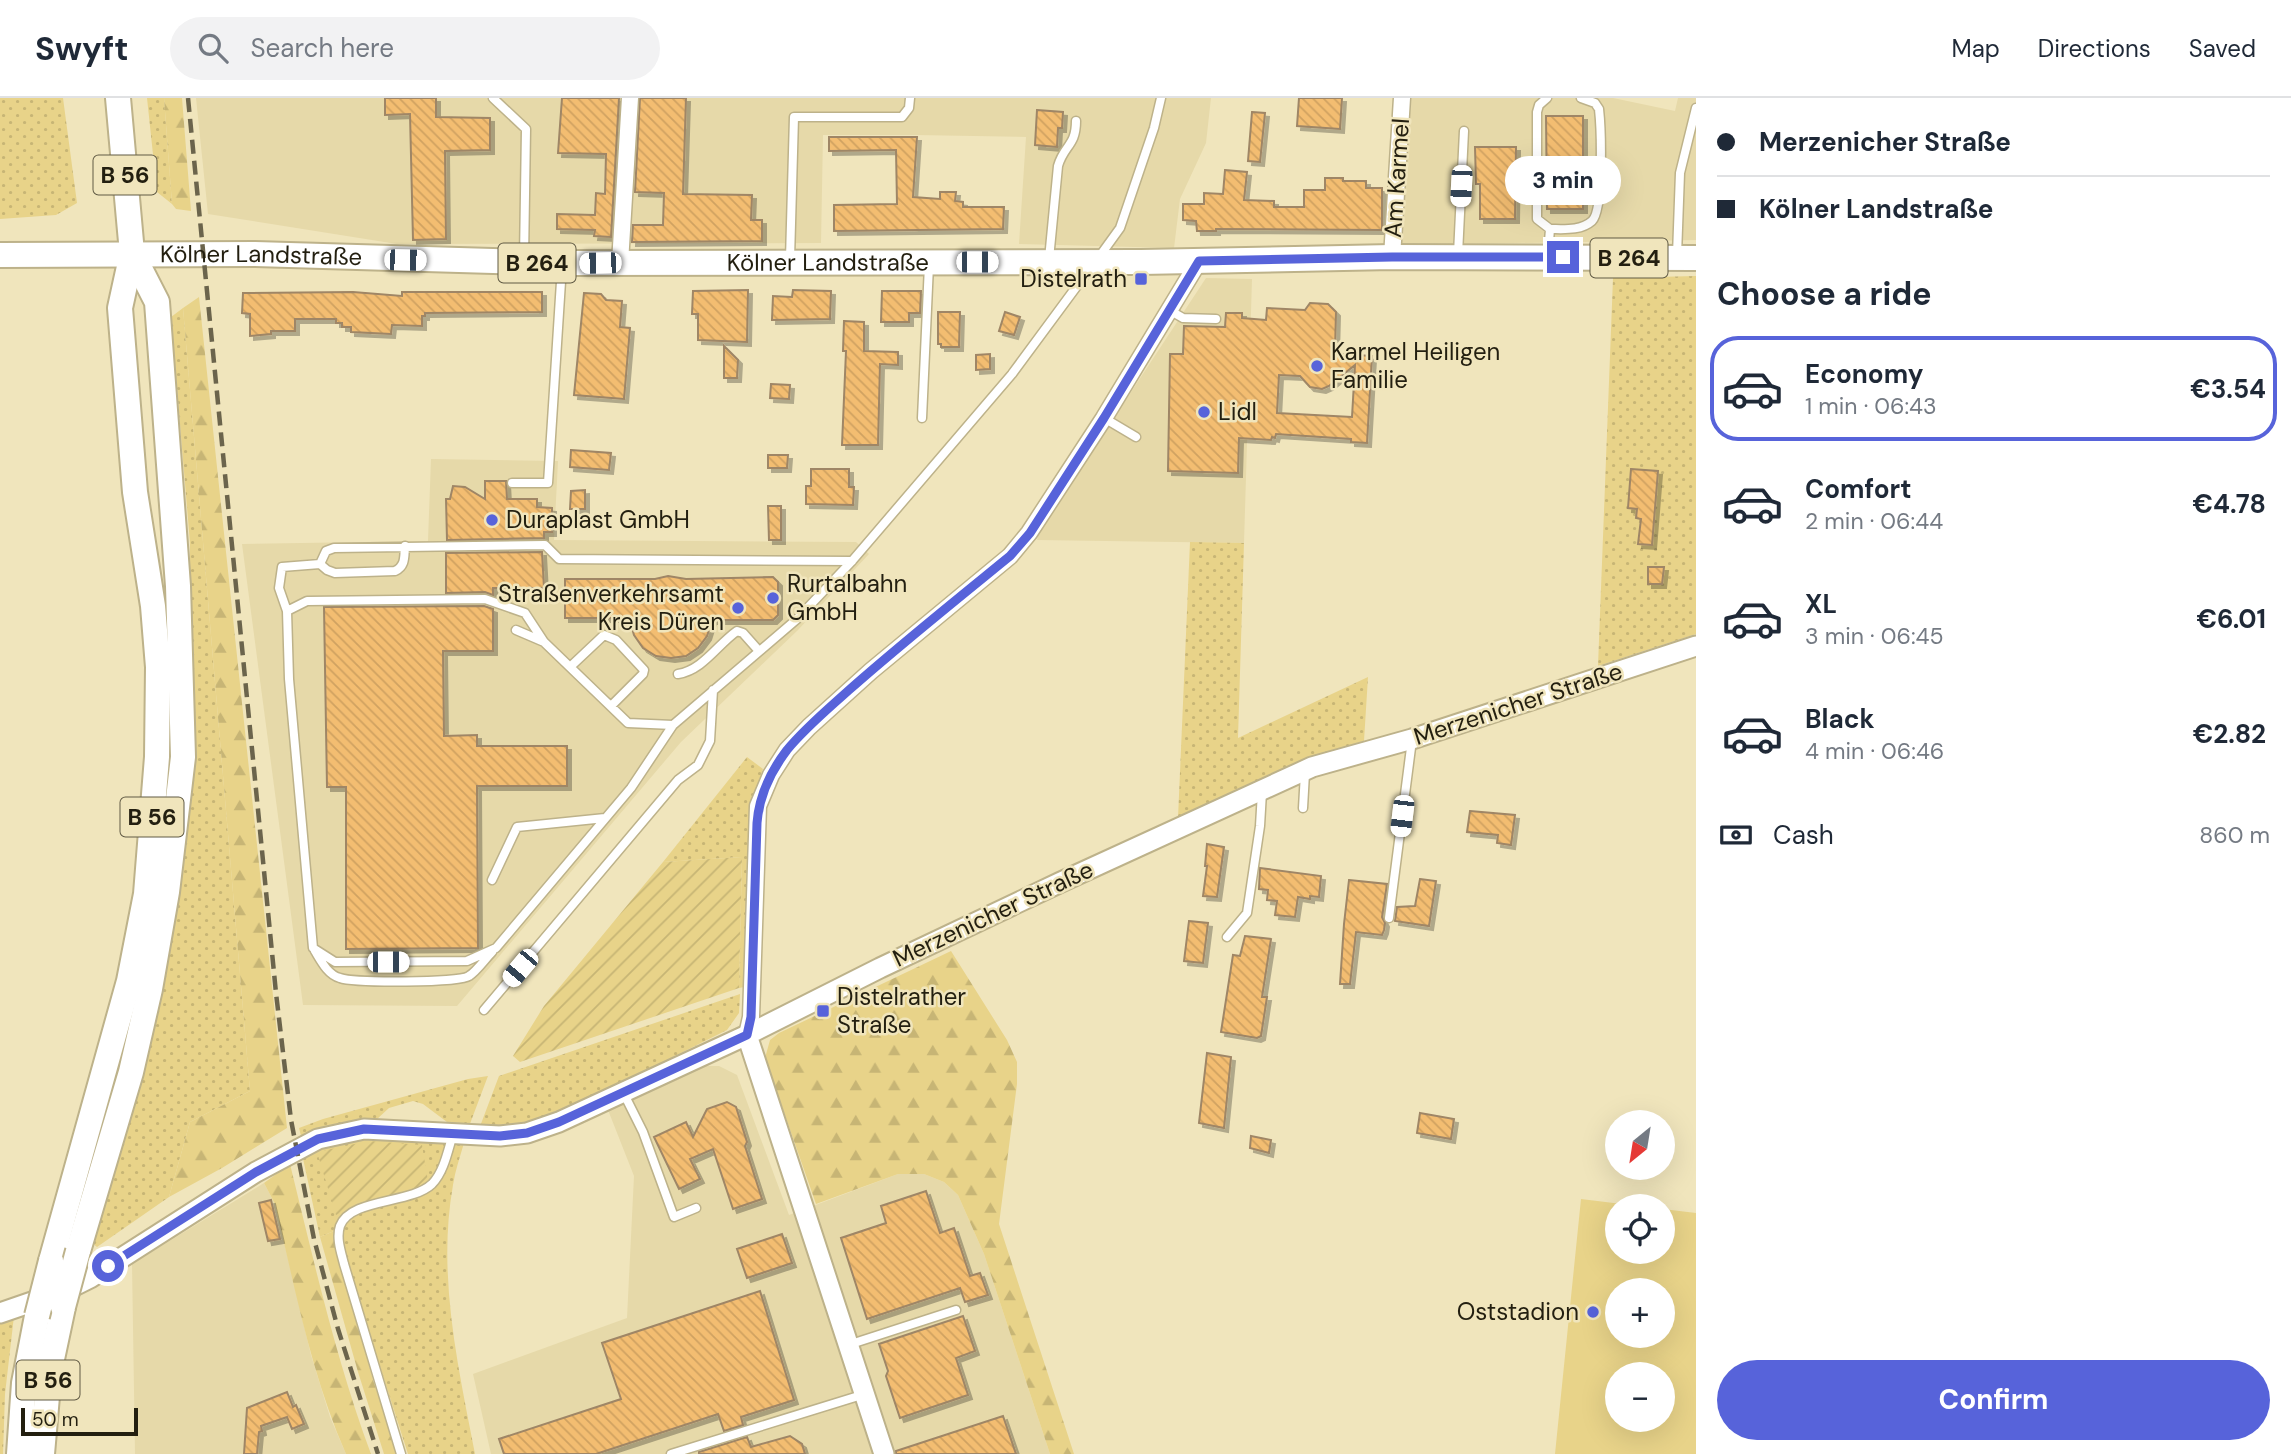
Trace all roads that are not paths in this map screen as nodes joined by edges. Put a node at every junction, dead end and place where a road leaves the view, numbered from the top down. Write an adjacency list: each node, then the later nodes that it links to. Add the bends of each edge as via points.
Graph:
1 (118, 98): 13 (main road, B 56)
2 (493, 98): 20 (lane, via 526,129)
3 (630, 98): 21 (street)
4 (910, 98): 22 (lane, via 902,117 794,117)
5 (1161, 98): 25 (lane, via 1120,228)
6 (1402, 98): 15 (street, Am Karmel)
7 (1547, 98): 12 (lane, via 1537,112 1537,219)
8 (1581, 98): 12 (lane, via 1599,109 1600,205 1593,221 1583,226)
9 (1696, 108): 18 (lane, via 1680,173)
10 (1076, 121): 24 (lane, via 1076,137 1062,152 1058,166)
11 (1464, 131): 16 (lane)
12 (1550, 229): 17 (lane)
13 (132, 253): 14 (main road, Kölner Landstraße / B 264); 20 (main road, Kölner Landstraße / B 264); 65 (main road, B 56, bridge, via 120,307 135,492 158,667 158,757 146,894 129,981 37,1316 24,1384); 66 (main road, B 56, bridge, via 157,302 178,586 183,757 150,989 131,1072 63,1307 49,1373)
14 (0, 255)
15 (1392, 257): 16 (main road, Kölner Landstraße / B 264); 19 (main road, Kölner Landstraße / B 264)
16 (1458, 257): 17 (main road, Kölner Landstraße / B 264)
17 (1548, 257): 18 (main road, Kölner Landstraße / B 264)
18 (1686, 258)
19 (1199, 261): 25 (main road, Kölner Landstraße / B 264); 27 (street)
20 (524, 262): 26 (main road, Kölner Landstraße / B 264)
21 (620, 262): 22 (main road, Kölner Landstraße / B 264); 26 (main road, Kölner Landstraße / B 264)
22 (790, 262): 23 (main road, Kölner Landstraße / B 264)
23 (929, 262): 24 (main road, Kölner Landstraße / B 264); 29 (lane)
24 (1049, 262): 25 (main road, Kölner Landstraße / B 264)
25 (1095, 262): 34 (lane, via 1012,374)
26 (562, 263): 32 (lane, via 548,483)
27 (1170, 310): 28 (lane, via 1183,318); 30 (street)
28 (1216, 319)
29 (922, 418)
30 (1104, 418): 31 (lane); 57 (street, via 1030,533 1010,556 809,727 771,775 758,806)
31 (1136, 437)
32 (512, 483)
33 (405, 546): 34 (lane, via 545,545 559,559); 35 (lane, via 334,548 326,551); 35 (lane, via 404,562 395,571 335,573)
34 (852, 561): 40 (lane)
35 (320, 564): 36 (lane, via 282,567 279,588)
36 (287, 611): 38 (lane, via 307,601 485,599 525,613); 54 (lane)
37 (516, 630): 38 (lane)
38 (544, 642): 41 (lane)
39 (1696, 646): 46 (street, Merzenicher Straße)
40 (759, 651): 42 (lane, via 737,631 699,665); 43 (lane)
41 (570, 667): 44 (lane); 44 (lane, via 604,635 616,640 644,670)
42 (678, 674)
43 (713, 690): 45 (lane); 56 (lane, via 710,741 698,765 678,780)
44 (611, 706): 45 (lane, via 628,723)
45 (673, 725): 50 (lane)
46 (1412, 739): 47 (street, Merzenicher Straße); 52 (lane)
47 (1305, 770): 48 (street, Merzenicher Straße); 49 (lane)
48 (1262, 789): 53 (lane, via 1247,913); 57 (street, Merzenicher Straße)
49 (1303, 808)
50 (606, 818): 51 (lane, via 517,827); 55 (lane)
51 (492, 880)
52 (1389, 918)
53 (1227, 937)
54 (313, 948): 55 (lane, via 335,962 467,961); 55 (lane, via 324,967 338,978 441,980 469,976)
55 (496, 948)
56 (484, 1010)
57 (747, 1035): 58 (street, Merzenicher Straße); 63 (street)
58 (623, 1093): 59 (street, Merzenicher Straße, via 527,1133); 60 (lane, via 643,1132 674,1217)
59 (453, 1134): 62 (street, Merzenicher Straße, via 364,1129 318,1139 256,1172 90,1278); 67 (lane, via 434,1183 419,1193 353,1212 340,1227 344,1264)
60 (696, 1208)
61 (956, 1310): 63 (lane)
62 (0, 1313)
63 (848, 1345): 64 (street)
64 (864, 1394): 68 (lane); 69 (street)
65 (19, 1454)
66 (42, 1454)
67 (401, 1454)
68 (671, 1454)
69 (884, 1454)

